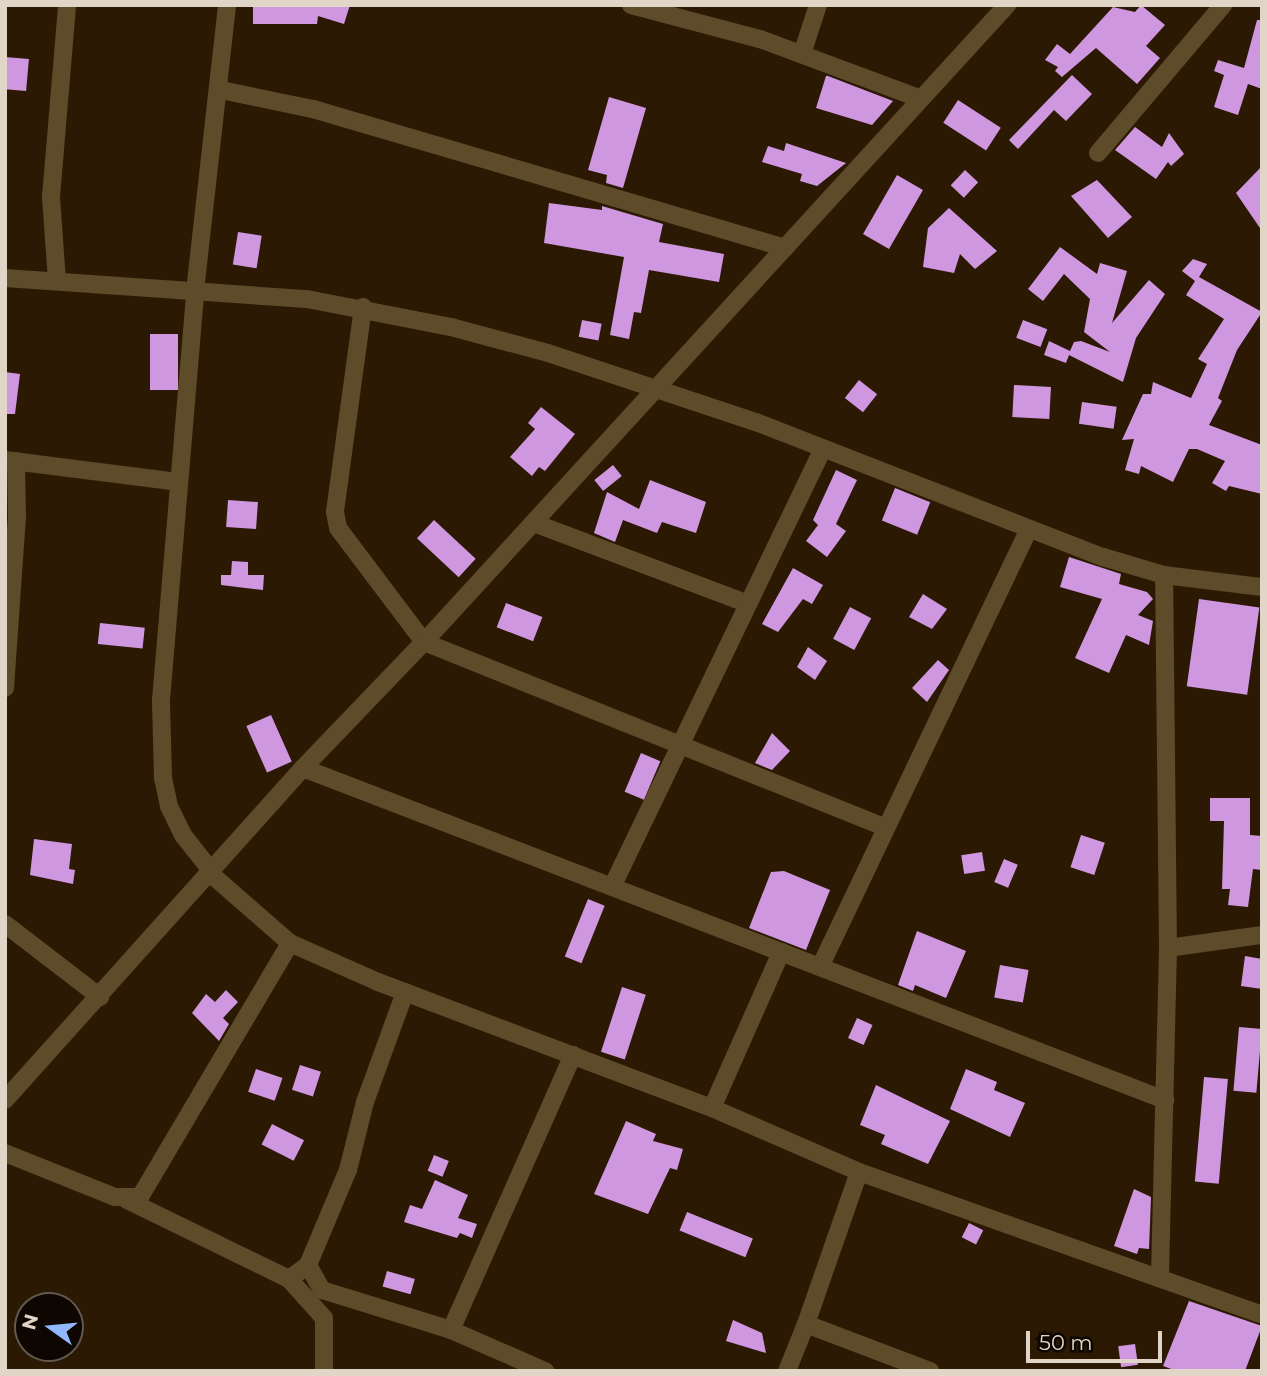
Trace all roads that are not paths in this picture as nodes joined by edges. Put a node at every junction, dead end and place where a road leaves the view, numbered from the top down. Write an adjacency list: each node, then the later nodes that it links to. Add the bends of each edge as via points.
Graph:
1 (67, 5): 13 (street, via 51,197)
2 (228, 5): 8 (street)
3 (631, 5): 7 (street)
4 (818, 5): 7 (street)
5 (1007, 5): 9 (street)
6 (1223, 5): 10 (street)
7 (802, 54): 9 (street)
8 (221, 90): 11 (street, via 313,110); 14 (street)
9 (922, 99): 11 (street)
10 (1098, 153)
11 (785, 248): 16 (street)
12 (5, 278): 13 (street)
13 (57, 281): 14 (street)
14 (195, 291): 15 (street); 19 (street)
15 (363, 306): 16 (street, via 548,353); 25 (street, via 335,512 338,528)
16 (657, 388): 17 (street); 20 (street)
17 (823, 449): 21 (street); 24 (street)
18 (10, 460): 19 (street); 26 (street, via 17,518)
19 (178, 482): 30 (street, via 161,700 163,778 169,806 183,835)
20 (534, 523): 24 (street); 25 (street)
21 (1028, 530): 22 (street); 29 (street)
22 (1164, 575): 23 (street); 35 (street)
23 (1262, 587)
24 (748, 604): 27 (street)
25 (424, 642): 27 (street); 28 (street)
26 (5, 688)
27 (680, 745): 29 (street); 31 (street)
28 (303, 768): 30 (street); 31 (street)
29 (886, 828): 37 (street)
30 (212, 874): 34 (street); 39 (street)
31 (612, 887): 36 (street)
32 (5, 924): 39 (street)
33 (1262, 935): 35 (street)
34 (290, 943): 38 (street); 46 (street, via 149,1187 140,1197)
35 (1168, 948): 42 (street)
36 (781, 952): 37 (street); 43 (street)
37 (820, 967): 42 (street)
38 (405, 992): 40 (street); 47 (street, via 365,1102 348,1170)
39 (100, 997): 41 (street)
40 (573, 1055): 43 (street); 52 (street)
41 (5, 1100)
42 (1165, 1100): 48 (street)
43 (712, 1108): 45 (street)
44 (5, 1153): 46 (street)
45 (859, 1172): 48 (street); 51 (street)
46 (127, 1200): 49 (street)
47 (308, 1265): 49 (street); 52 (street, via 323,1290)
48 (1160, 1276): 50 (street)
49 (289, 1279): 53 (street, via 324,1318)
50 (1262, 1315)
51 (806, 1324): 55 (street); 56 (street)
52 (451, 1331): 54 (street)
53 (324, 1371)
54 (545, 1371)
55 (787, 1371)
56 (930, 1371)

